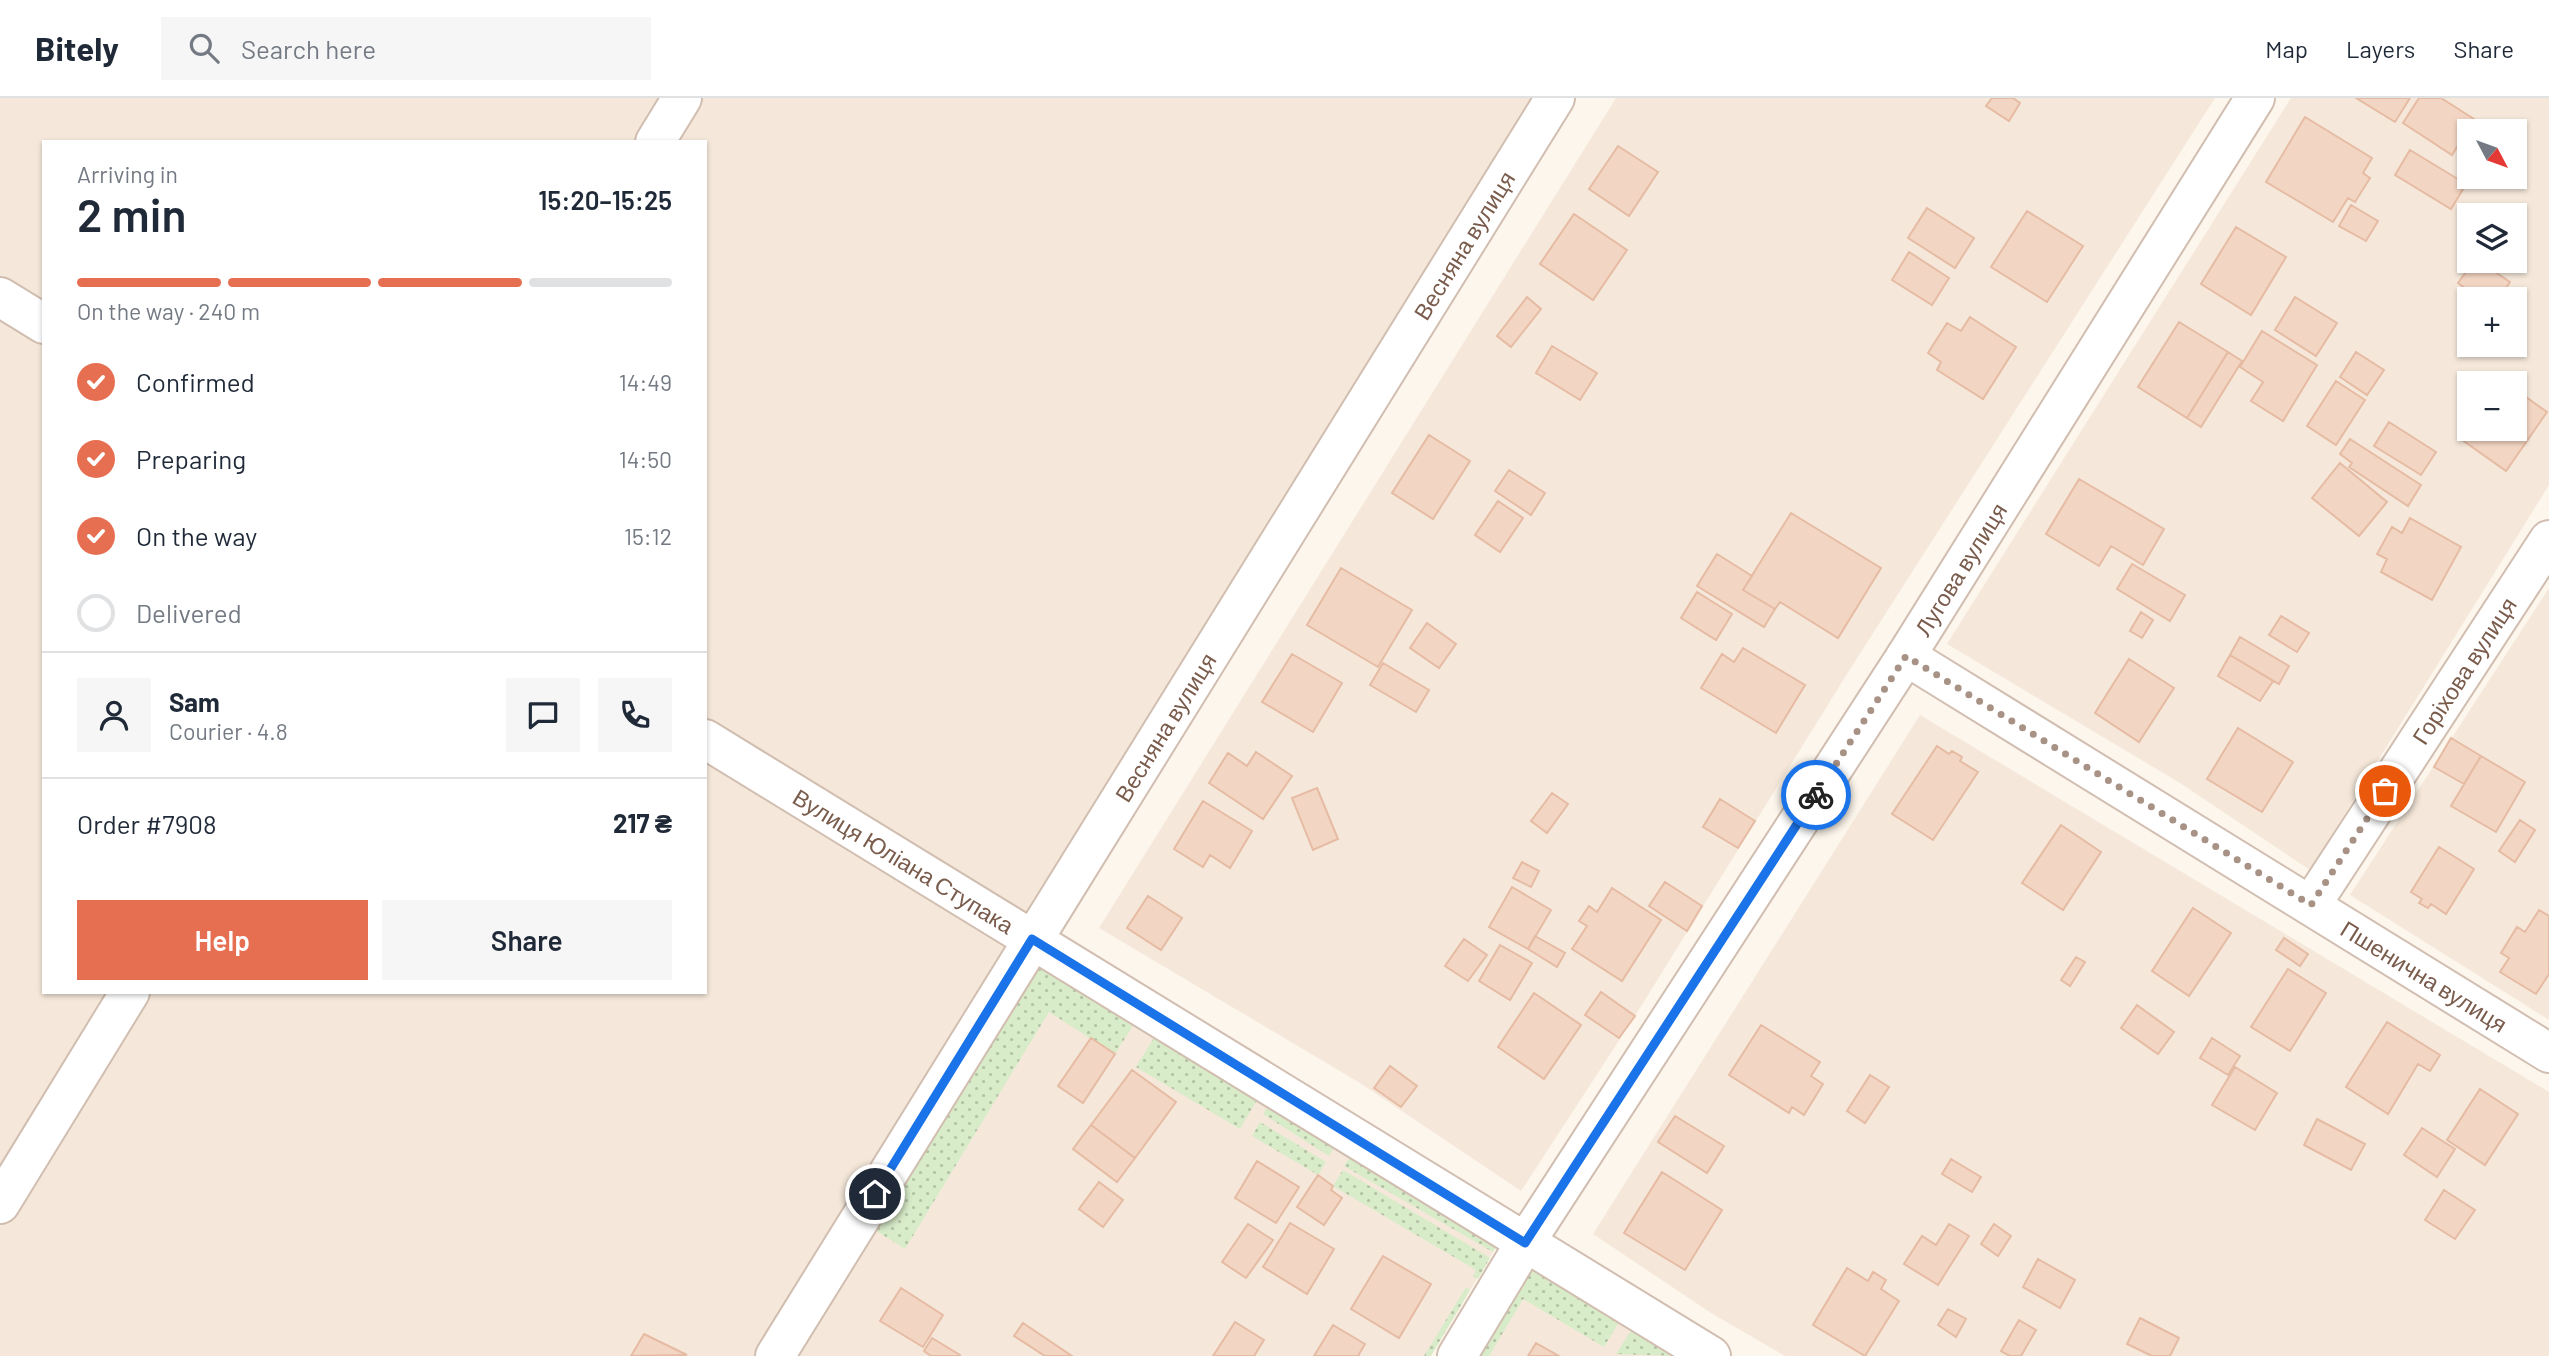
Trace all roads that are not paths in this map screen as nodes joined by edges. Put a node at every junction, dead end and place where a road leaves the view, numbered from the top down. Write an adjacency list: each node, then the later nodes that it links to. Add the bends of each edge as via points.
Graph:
1 (682, 98): 4 (street)
2 (1555, 98): 11 (street, Весняна вулиця)
3 (2255, 98): 8 (street, Лугова вулиця)
4 (656, 140)
5 (0, 297): 6 (street)
6 (42, 323)
7 (2549, 540): 10 (street, Горіхова вулиця)
8 (1906, 656): 10 (street, Пшенична вулиця); 15 (street, Лугова вулиця)
9 (707, 740): 11 (street, Вулиця Юліана Ступака)
10 (2311, 905): 13 (street, Пшенична вулиця)
11 (1032, 939): 15 (street, Вулиця Юліана Ступака); 16 (street, Весняна вулиця)
12 (129, 994): 14 (street)
13 (2549, 1053)
14 (0, 1203)
15 (1525, 1243): 17 (street, Лугова вулиця); 18 (street, Вулиця Юліана Ступака)
16 (775, 1356)
17 (1457, 1356)
18 (1711, 1356)

